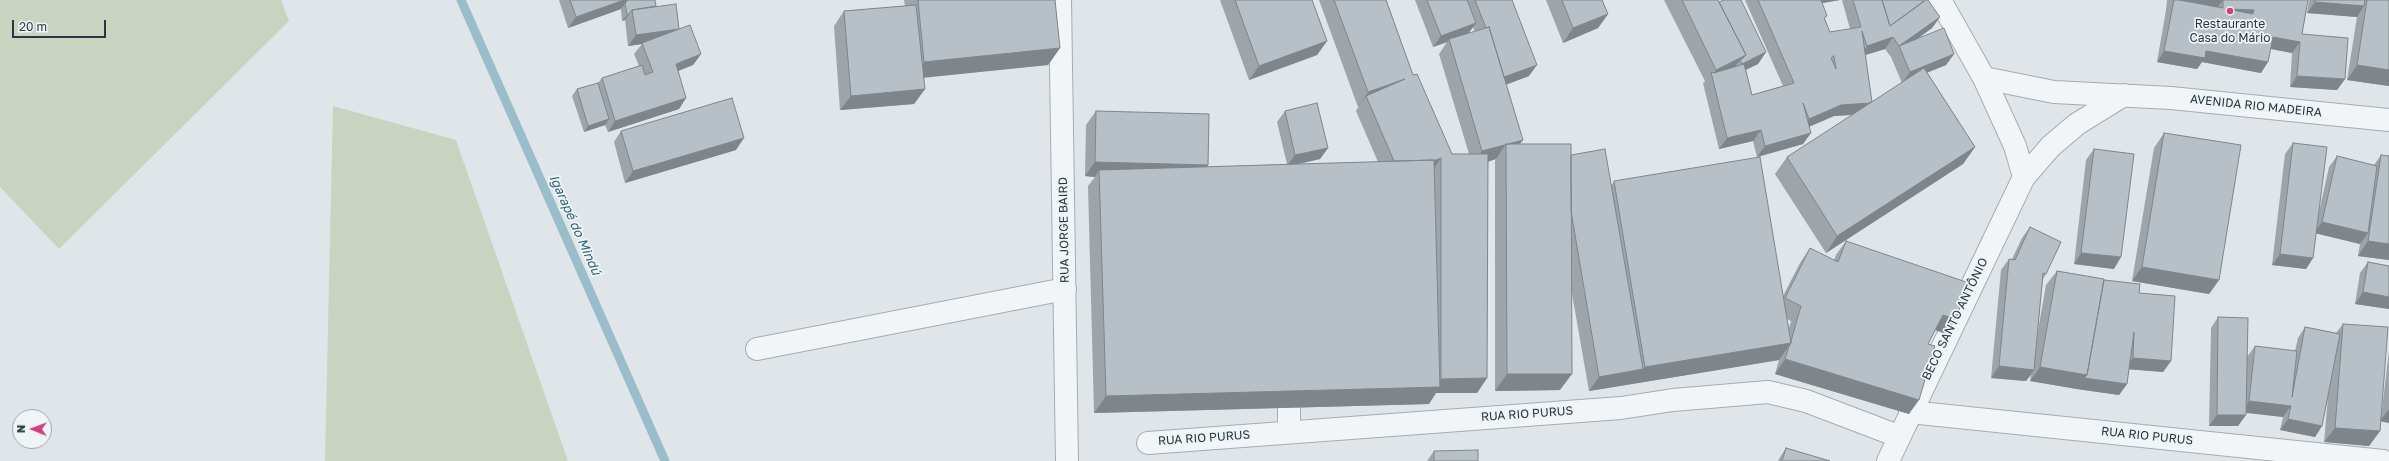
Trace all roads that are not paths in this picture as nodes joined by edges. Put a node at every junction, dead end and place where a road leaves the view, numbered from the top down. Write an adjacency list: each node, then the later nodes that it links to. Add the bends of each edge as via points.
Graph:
1 (1060, 0): 7 (street, RUA JORGE BAIRD)
2 (1940, 0): 3 (street)
3 (1984, 78): 4 (street, AVENIDA RIO MADEIRA, via 2041,91); 6 (street, via 2015,146)
4 (2124, 95): 5 (street, AVENIDA RIO MADEIRA); 6 (street, via 2077,124 2051,146)
5 (2389, 120)
6 (2024, 177): 10 (street, BECO SANTO ANTÔNIO)
7 (1065, 289): 8 (street); 14 (street, RUA JORGE BAIRD)
8 (757, 349)
9 (1287, 358): 11 (street)
10 (1910, 412): 12 (street, BECO SANTO ANTÔNIO); 16 (street, RUA RIO PURUS)
11 (1289, 432): 12 (street, RUA RIO PURUS, via 1621,408 1673,400 1768,392 1806,401); 13 (street, RUA RIO PURUS)
12 (1898, 436): 15 (street, BECO SANTO ANTÔNIO)
13 (1148, 443)
14 (1067, 461)
15 (1888, 461)
16 (2383, 461)

